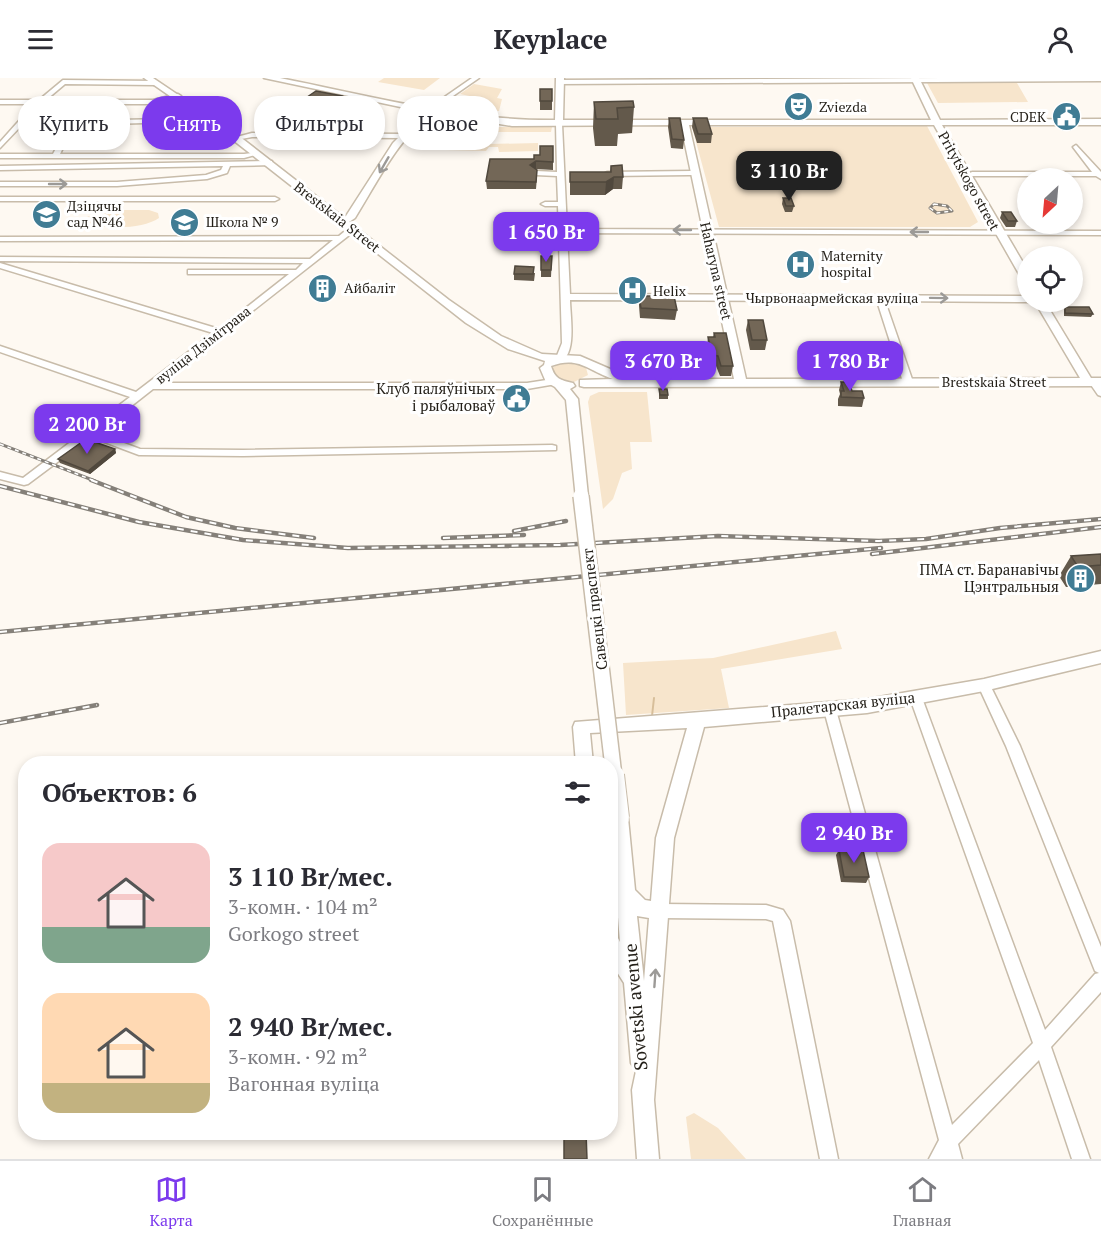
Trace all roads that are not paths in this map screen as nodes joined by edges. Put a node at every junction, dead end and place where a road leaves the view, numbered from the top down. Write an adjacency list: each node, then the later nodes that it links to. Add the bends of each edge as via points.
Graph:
1 (268, 78): 15 (main road)
2 (476, 78): 12 (street)
3 (916, 79): 4 (street); 8 (street); 19 (main road, Pritytskogo street, via 932,105)
4 (1020, 79): 5 (street)
5 (1101, 79)
6 (560, 80): 7 (street); 16 (main road)
7 (673, 80): 8 (street)
8 (786, 80)
9 (151, 81): 10 (street, via 63,82); 11 (main road, Brestskaia Street)
10 (47, 96)
11 (178, 96)
12 (450, 96)
13 (0, 102): 14 (street)
14 (18, 102)
15 (397, 104)
16 (560, 111): 21 (main road); 22 (main road)
17 (499, 121): 21 (main road)
18 (142, 122): 33 (street, via 72,123)
19 (936, 122): 20 (main road); 23 (main road); 52 (main road, Pritytskogo street)
20 (1101, 122)
21 (512, 123): 22 (main road)
22 (559, 124): 23 (main road); 51 (street)
23 (685, 124): 50 (main road, Haharyna street)
24 (18, 126): 28 (street)
25 (397, 136): 26 (street)
26 (242, 137)
27 (242, 142): 31 (main road, Brestskaia Street)
28 (0, 146)
29 (397, 147): 48 (main road, one-way to 48, via 350,218)
30 (1076, 147): 42 (street)
31 (257, 153): 33 (street); 34 (main road, Brestskaia Street)
32 (0, 156): 33 (street)
33 (55, 156)
34 (269, 163): 35 (street); 48 (main road, Brestskaia Street)
35 (227, 165): 36 (street); 43 (street, one-way to 35, via 117,184 207,177 224,171)
36 (0, 168)
37 (536, 173): 39 (street)
38 (689, 173): 40 (street)
39 (556, 174)
40 (597, 174)
41 (972, 174): 42 (street)
42 (1100, 175)
43 (0, 184)
44 (0, 199): 45 (street)
45 (275, 199)
46 (545, 204): 47 (street)
47 (556, 204)
48 (343, 221): 49 (main road, Brestskaia Street)
49 (353, 229): 54 (street, вуліца Дзімітрава); 72 (main road, Brestskaia Street, via 445,302)
50 (707, 230): 51 (street, one-way to 51); 52 (street, one-way to 50); 65 (main road, Haharyna street)
51 (564, 231): 64 (street)
52 (998, 232): 53 (street); 60 (main road, Pritytskogo street)
53 (1101, 233)
54 (339, 238): 55 (street); 59 (street, вуліца Дзімітрава)
55 (0, 239)
56 (556, 241): 57 (street)
57 (537, 242)
58 (0, 259): 59 (street)
59 (310, 261): 63 (street, вуліца Дзімітрава)
60 (1017, 263)
61 (0, 266): 69 (street)
62 (191, 272): 63 (street)
63 (297, 272): 69 (street, вуліца Дзімітрава)
64 (565, 297): 65 (street, Чырвонаармейская вуліца); 70 (street)
65 (722, 297): 66 (street, Чырвонаармейская вуліца); 78 (main road, Haharyna street)
66 (880, 298): 67 (street, Чырвонаармейская вуліца, one-way to 67); 79 (street)
67 (1017, 299)
68 (1047, 312): 80 (main road)
69 (220, 332): 82 (street, вуліца Дзімітрава)
70 (567, 343): 73 (street); 74 (street)
71 (0, 349): 84 (street)
72 (528, 354): 74 (main road, Brestskaia Street); 76 (main road, Brestskaia Street)
73 (580, 358): 74 (main road, Brestskaia Street); 75 (main road, Brestskaia Street)
74 (558, 359): 76 (main road)
75 (594, 368): 77 (main road, Brestskaia Street); 81 (main road, via 593,376)
76 (551, 377): 81 (main road, Brestskaia Street); 82 (street, via 527,386); 85 (main road)
77 (634, 381): 78 (main road, Brestskaia Street); 81 (main road, Brestskaia Street)
78 (741, 382): 79 (main road, Brestskaia Street)
79 (908, 382): 80 (main road, Brestskaia Street)
80 (1094, 382): 83 (street)
81 (583, 383): 85 (main road)
82 (150, 386): 84 (street, вуліца Дзімітрава)
83 (1101, 393)
84 (137, 396): 86 (street, вуліца Дзімітрава)
85 (572, 399): 95 (main road, Савецкі праспект, bridge)
86 (89, 433): 87 (street, via 139,452); 88 (street, вуліца Дзімітрава, via 24,482)
87 (552, 448)
88 (0, 475)
89 (1101, 657): 90 (main road, Пралетарская вуліца)
90 (984, 685): 91 (main road, Пралетарская вуліца); 101 (street, via 1013,746)
91 (916, 698): 92 (main road, Пралетарская вуліца); 104 (street)
92 (830, 710): 93 (main road, Пралетарская вуліца); 106 (street)
93 (697, 721): 94 (main road, Пралетарская вуліца, via 581,727); 99 (main road, via 667,823)
94 (584, 756)
95 (612, 756)
96 (618, 810): 97 (main road, Савецкі праспект, bridge)
97 (619, 818): 98 (main road, Sovetski avenue)
98 (626, 894): 99 (main road, via 640,908); 102 (main road, Sovetski avenue)
99 (660, 911): 105 (main road, one-way to 99); 108 (street, via 778,915)
100 (618, 956): 102 (main road)
101 (1101, 966)
102 (632, 978): 105 (main road, Sovetski avenue)
103 (1101, 980): 104 (street)
104 (1042, 1045): 106 (street); 111 (street)
105 (644, 1099): 107 (main road, Sovetski avenue)
106 (948, 1142): 109 (street); 110 (street)
107 (648, 1159)
108 (829, 1159)
109 (938, 1159)
110 (953, 1159)
111 (1080, 1159)

